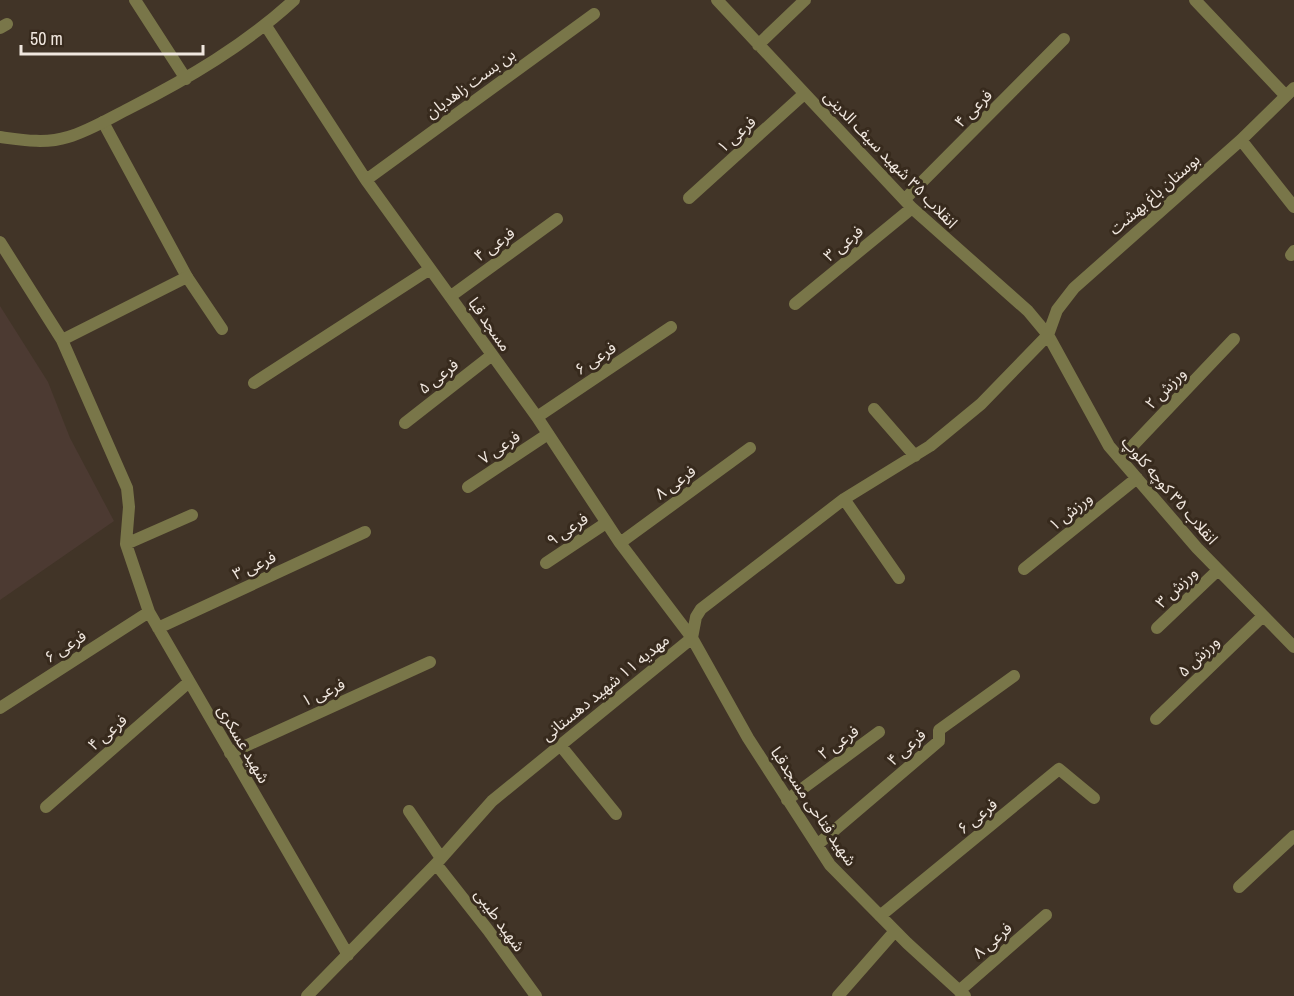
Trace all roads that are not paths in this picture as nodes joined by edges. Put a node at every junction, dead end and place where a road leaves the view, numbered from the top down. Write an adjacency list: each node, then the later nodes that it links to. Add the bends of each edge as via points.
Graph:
1 (135, 0): 10 (street)
2 (294, 0): 7 (street)
3 (717, 0): 9 (street, انقلاب ۳۵ شهید سیف الدینی)
4 (805, 0): 9 (street)
5 (1195, 0): 11 (street)
6 (594, 14): 16 (street, بن بست زاهدیان)
7 (266, 26): 10 (street); 16 (street, مسجد قبا)
8 (1064, 39): 18 (street, فرعی ۴)
9 (758, 45): 12 (street, انقلاب ۳۵ شهید سیف الدینی)
10 (186, 79): 13 (street)
11 (1290, 92): 15 (street, بوستان باغ بهشت)
12 (804, 94): 17 (street, فرعی ۱); 18 (street, انقلاب ۳۵ شهید سیف الدینی)
13 (103, 122): 14 (street, via 67,138 34,142); 23 (street)
14 (0, 137)
15 (1241, 140): 19 (street); 28 (street, بوستان باغ بهشت, via 1074,288 1057,310)
16 (366, 180): 22 (street, مسجد قبا)
17 (689, 198)
18 (908, 203): 25 (street, فرعی ۳); 28 (street, انقلاب ۳۵ شهید سیف الدینی, via 1028,311)
19 (1294, 207)
20 (557, 219): 24 (street, فرعی ۴)
21 (0, 242): 30 (street)
22 (430, 269): 24 (street, مسجد قبا); 32 (street)
23 (187, 278): 27 (street); 30 (street)
24 (451, 296): 31 (street, مسجد قبا)
25 (795, 304)
26 (671, 327): 34 (street, فرعی ۶)
27 (222, 329)
28 (1048, 335): 38 (street, مهدیه ۱۱ شهید دهستانی, via 981,404); 39 (street, انقلاب ۳۵ کوچه کلوپ)
29 (1234, 339): 39 (street, ورزش ۲)
30 (62, 340): 47 (street, via 127,488)
31 (492, 355): 34 (street, مسجد قبا); 35 (street, فرعی ۵)
32 (255, 383)
33 (874, 410): 38 (street)
34 (537, 417): 36 (street, مسجد قبا)
35 (405, 423)
36 (548, 434): 41 (street, فرعی ۷); 44 (street, مسجد قبا)
37 (750, 448): 46 (street, فرعی ۸)
38 (915, 456): 42 (street, مهدیه ۱۱ شهید دهستانی)
39 (1120, 459): 40 (street, انقلاب ۳۵ کوچه کلوپ)
40 (1137, 478): 49 (street, ورزش ۱); 50 (street, انقلاب ۳۵ کوچه کلوپ)
41 (468, 487)
42 (844, 499): 51 (street); 56 (street, مهدیه ۱۱ شهید دهستانی, via 701,609)
43 (192, 515): 47 (street)
44 (606, 523): 46 (street, مسجد قبا); 48 (street, فرعی ۹)
45 (365, 532): 54 (street, فرعی ۳)
46 (620, 543): 56 (street, مسجد قبا)
47 (126, 544): 52 (street, شهید عسکری)
48 (546, 563)
49 (1024, 569)
50 (1218, 570): 53 (street, انقلاب ۳۵ کوچه کلوپ); 55 (street, ورزش ۳)
51 (899, 578)
52 (149, 612): 54 (street, شهید عسکری); 61 (street, فرعی ۶)
53 (1263, 616): 57 (street, انقلاب ۳۵ کوچه کلوپ); 62 (street, ورزش ۵)
54 (158, 628): 60 (street, شهید عسکری)
55 (1157, 628)
56 (692, 638): 64 (street, مهدیه ۱۱ شهید دهستانی); 67 (street, شهید فتاحی مسجدقبا)
57 (1294, 647)
58 (430, 662): 65 (street, فرعی ۱)
59 (1014, 676): 72 (street, فرعی ۴, via 939,730 939,741)
60 (189, 682): 65 (street, شهید عسکری); 68 (street, فرعی ۴)
61 (0, 708)
62 (1156, 719)
63 (879, 732): 67 (street, فرعی ۲)
64 (560, 745): 70 (street); 73 (street, مهدیه ۱۱ شهید دهستانی, via 492,801)
65 (230, 753): 78 (street, شهید عسکری)
66 (1094, 798): 76 (street, فرعی ۶, via 1059,770)
67 (787, 800): 72 (street, شهید فتاحی مسجدقبا)
68 (46, 807)
69 (408, 810): 73 (street, شهید طیبی)
70 (616, 814)
71 (1294, 836): 74 (street)
72 (817, 845): 76 (street, شهید فتاحی مسجدقبا, via 830,865)
73 (439, 861): 78 (street, مهدیه ۱۱ شهید دهستانی); 81 (street, شهید طیبی)
74 (1239, 887)
75 (1046, 915): 79 (street, فرعی ۸)
76 (880, 916): 77 (street, شهید فتاحی مسجدقبا)
77 (895, 931): 79 (street, شهید فتاحی مسجدقبا); 82 (street)
78 (348, 956): 80 (street, مهدیه ۱۱ شهید دهستانی)
79 (962, 993)
80 (307, 996)
81 (536, 996)
82 (838, 996)

